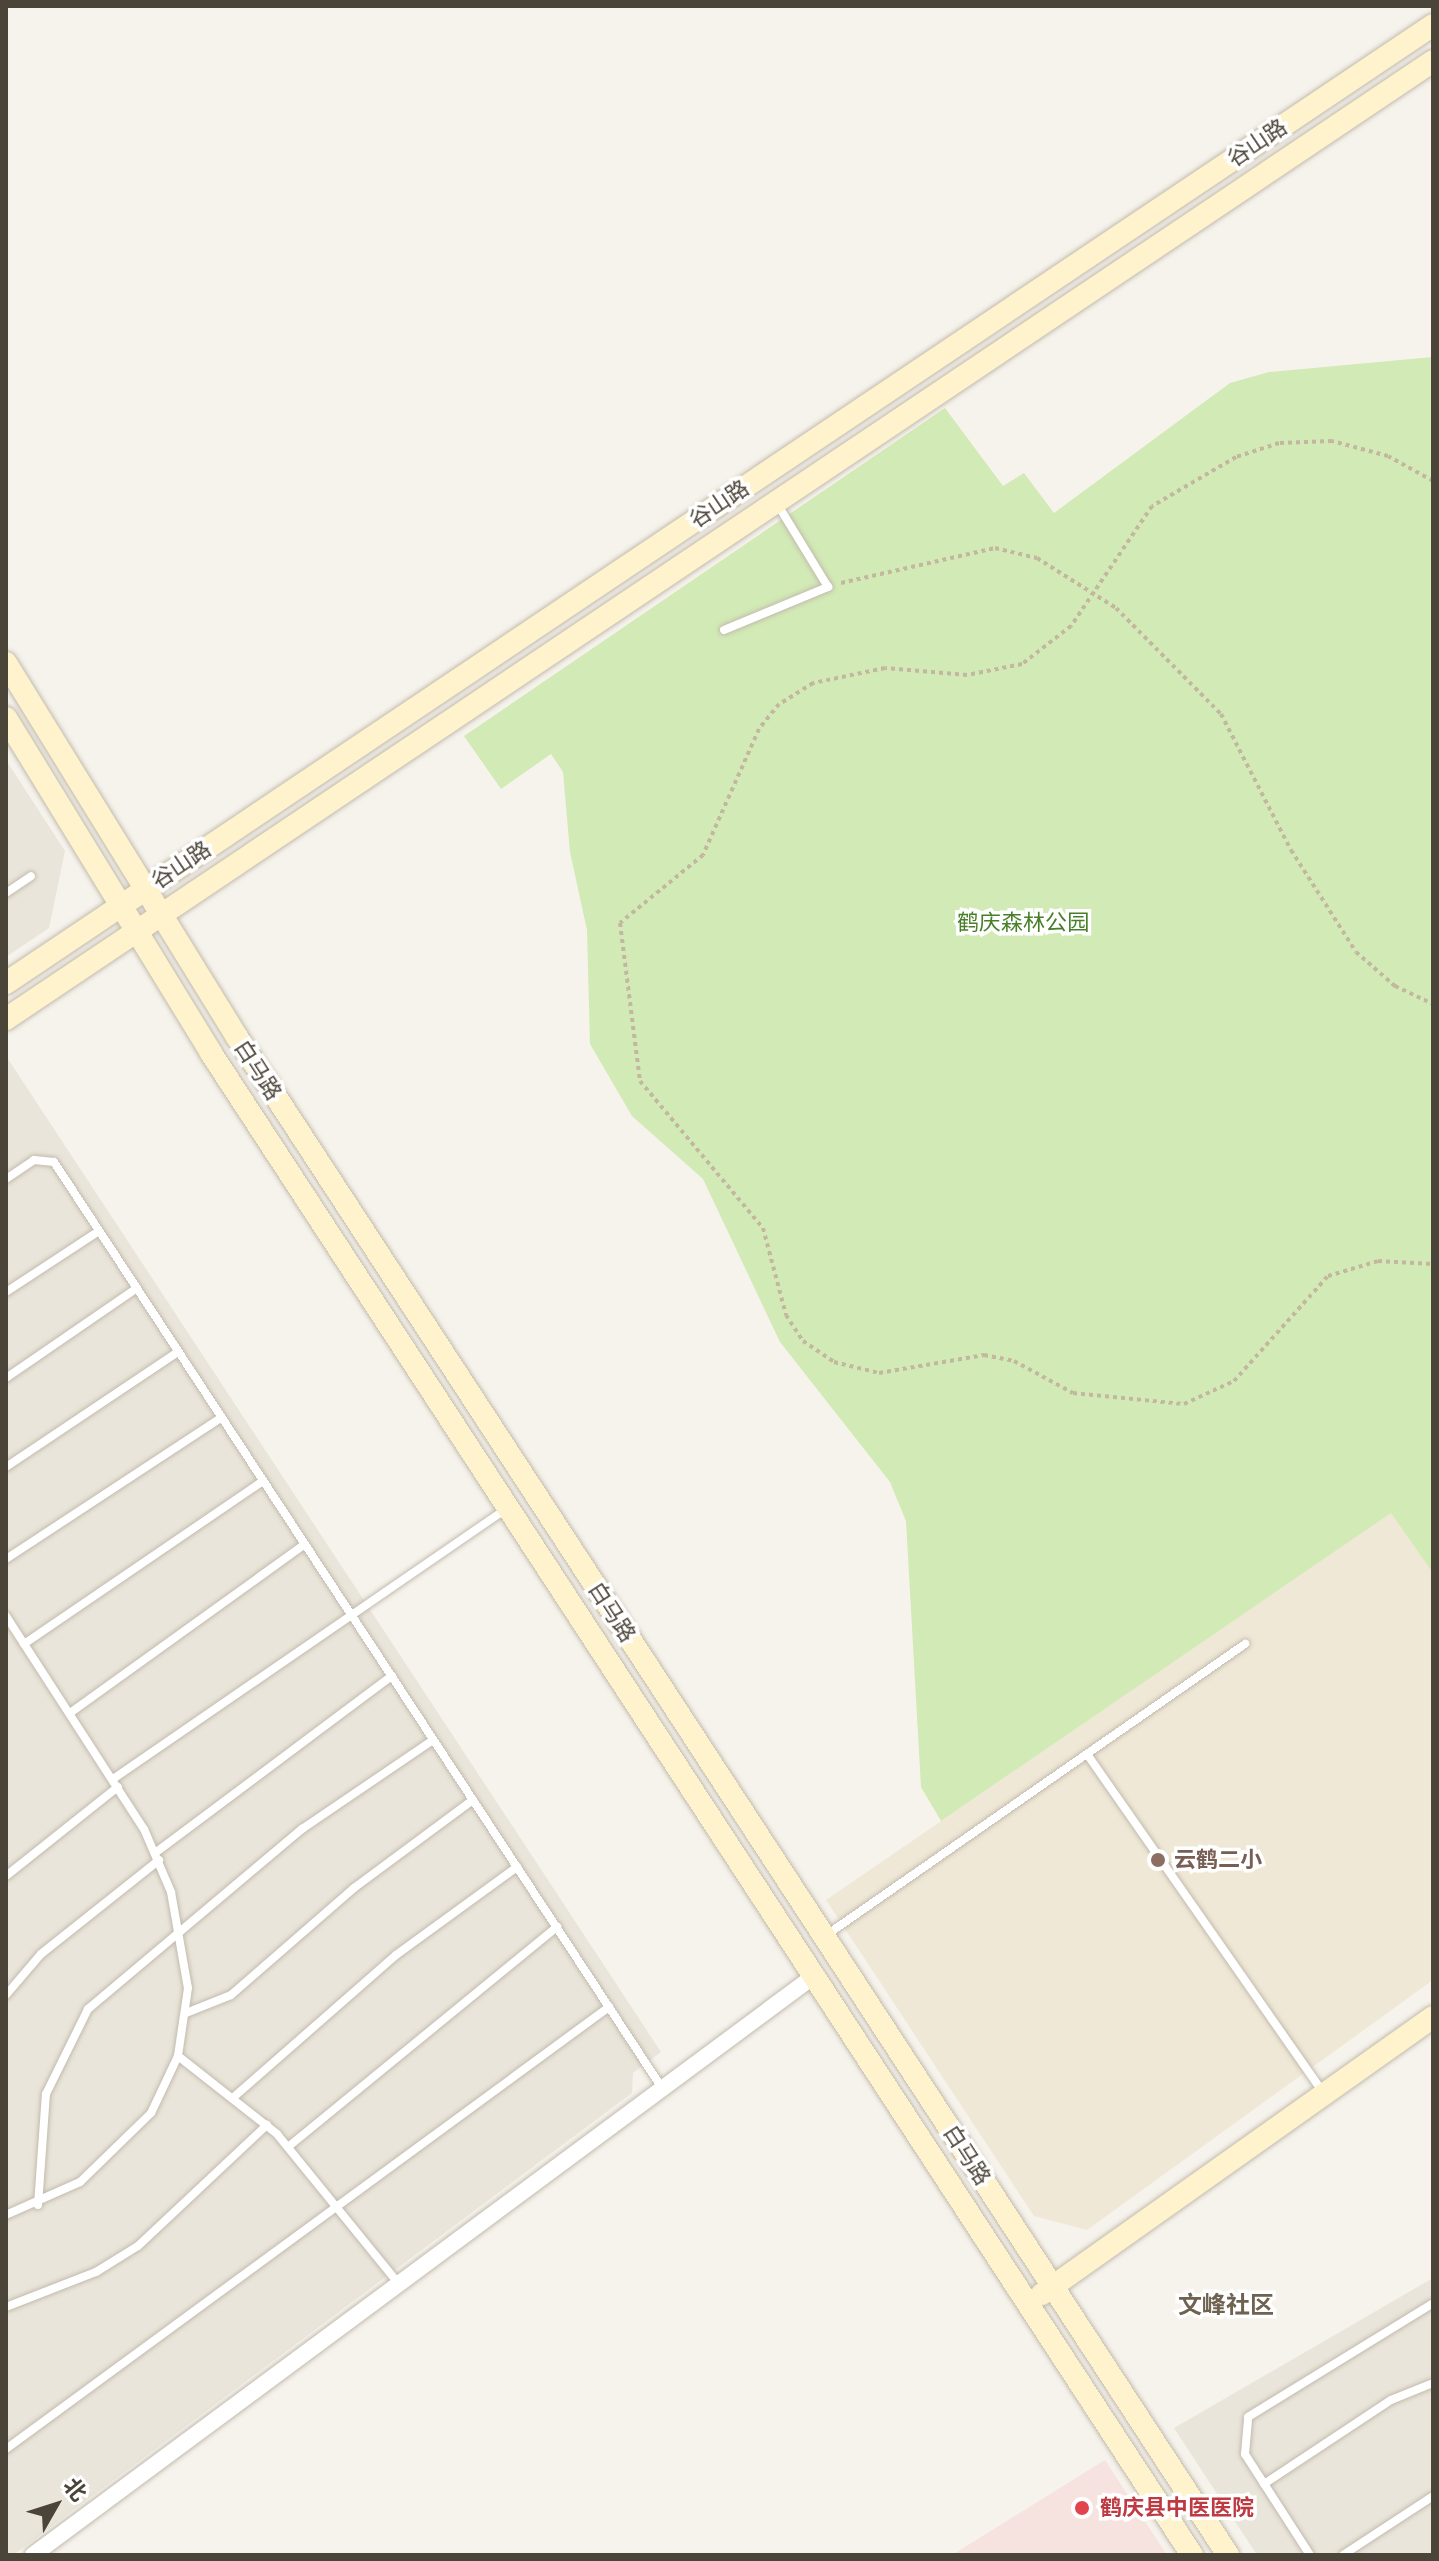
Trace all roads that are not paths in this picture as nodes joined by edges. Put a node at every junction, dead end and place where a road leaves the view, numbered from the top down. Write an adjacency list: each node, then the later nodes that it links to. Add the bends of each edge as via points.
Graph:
1 (1433, 25): 8 (street, 谷山路)
2 (1433, 61): 3 (street, 谷山路)
3 (776, 502): 4 (lane, via 828,587); 11 (street, 谷山路)
4 (724, 630)
5 (6, 663): 8 (street, 白马路)
6 (6, 718): 10 (street, 白马路)
7 (31, 876): 9 (lane)
8 (147, 888): 10 (street, 谷山路); 11 (street, 白马路)
9 (6, 893)
10 (122, 905): 12 (street, 白马路); 13 (street, 谷山路)
11 (163, 914): 12 (street, 谷山路); 42 (street, 白马路)
12 (138, 931): 14 (street, 谷山路); 24 (street, 白马路)
13 (6, 983)
14 (6, 1019)
15 (6, 1179): 16 (lane, via 34,1160 54,1162)
16 (99, 1231): 17 (lane); 18 (lane)
17 (137, 1288): 19 (lane); 20 (lane)
18 (6, 1292)
19 (178, 1352): 21 (lane); 22 (lane)
20 (6, 1378)
21 (222, 1417): 23 (lane); 26 (lane)
22 (6, 1467)
23 (263, 1481): 25 (lane); 29 (lane)
24 (508, 1507): 27 (lane); 43 (street, 白马路)
25 (305, 1544): 27 (lane); 32 (lane)
26 (6, 1559)
27 (349, 1611): 31 (lane); 35 (lane)
28 (6, 1616): 29 (lane)
29 (24, 1644): 32 (lane)
30 (1245, 1644): 34 (lane)
31 (392, 1676): 33 (lane); 37 (lane)
32 (70, 1713): 35 (lane)
33 (433, 1740): 36 (lane); 41 (lane, via 302,1829 208,1914)
34 (1087, 1754): 42 (lane); 50 (lane)
35 (116, 1783): 37 (lane); 39 (lane)
36 (473, 1800): 38 (lane); 46 (lane, via 354,1888 231,1995)
37 (157, 1856): 41 (lane); 44 (lane, via 41,1954)
38 (517, 1867): 40 (lane); 51 (lane, via 396,1955)
39 (6, 1876)
40 (557, 1927): 45 (lane); 53 (lane)
41 (181, 1930): 46 (lane); 54 (lane, via 113,1983 63,2049 41,2118)
42 (824, 1936): 58 (street, 白马路)
43 (814, 1976): 49 (street); 60 (street, 白马路)
44 (6, 1995)
45 (609, 2007): 49 (lane); 55 (lane)
46 (186, 2013): 48 (lane)
47 (1433, 2017): 50 (street)
48 (178, 2056): 51 (lane); 54 (lane, via 162,2098 121,2146 80,2182)
49 (663, 2088): 57 (street)
50 (1324, 2094): 58 (street)
51 (235, 2096): 52 (lane)
52 (267, 2125): 53 (lane); 61 (lane, via 138,2246 96,2272)
53 (288, 2147): 55 (lane)
54 (38, 2205): 56 (lane)
55 (340, 2208): 57 (lane); 63 (lane)
56 (6, 2215)
57 (399, 2284): 66 (street)
58 (1053, 2286): 60 (street); 68 (street, 白马路)
59 (1433, 2303): 64 (lane, via 1253,2411 1245,2454)
60 (1028, 2304): 67 (street, 白马路)
61 (6, 2307)
62 (1433, 2383): 64 (lane, via 1391,2400)
63 (6, 2449)
64 (1264, 2484): 69 (lane)
65 (1433, 2496): 70 (lane)
66 (33, 2555)
67 (1192, 2555)
68 (1228, 2555)
69 (1310, 2555)
70 (1343, 2555)

